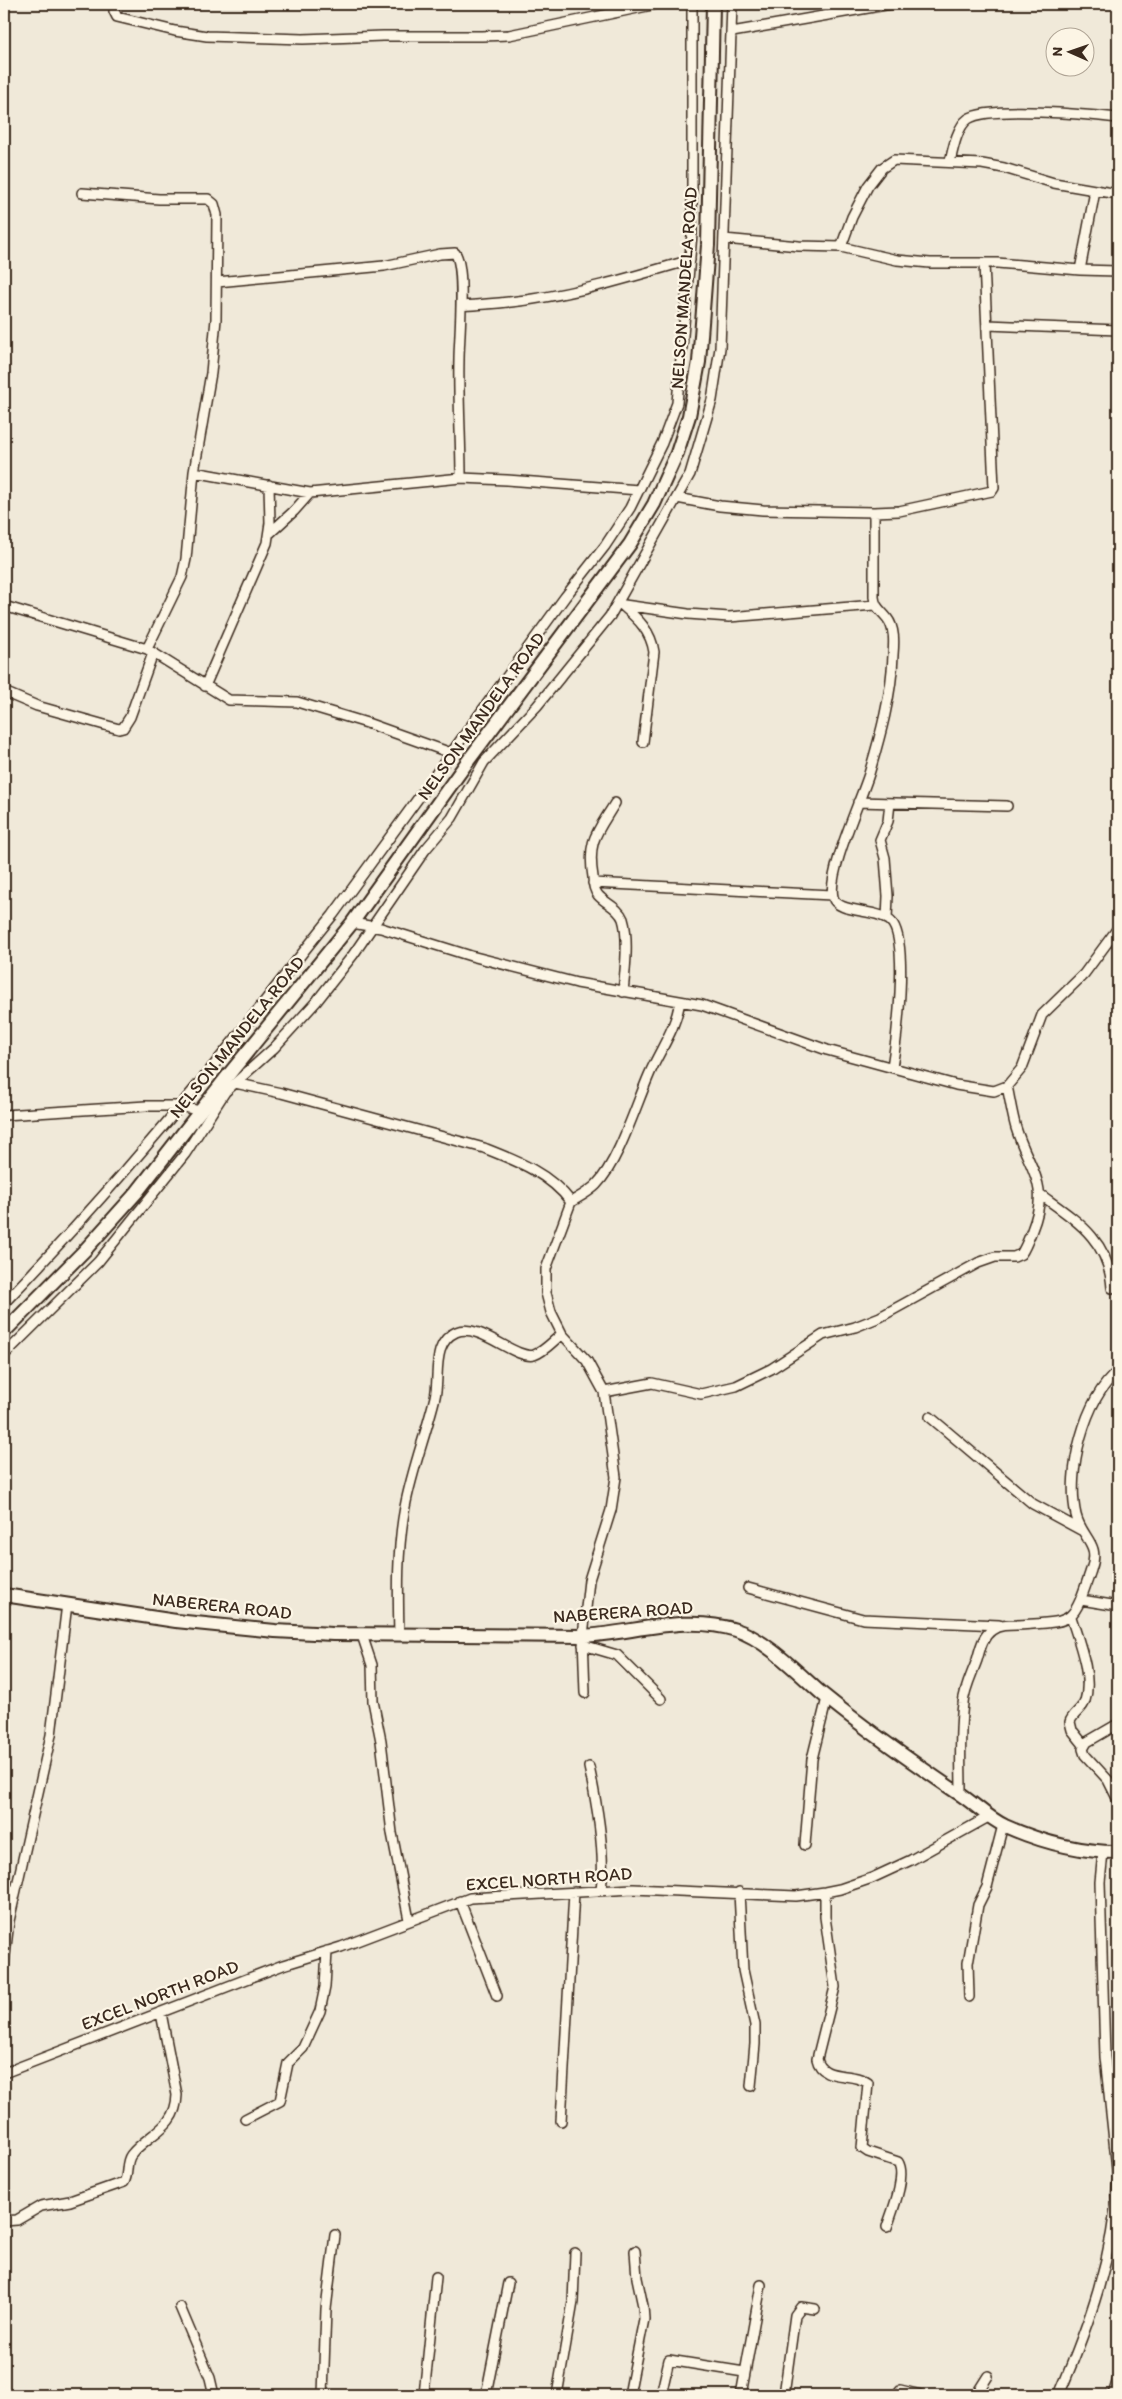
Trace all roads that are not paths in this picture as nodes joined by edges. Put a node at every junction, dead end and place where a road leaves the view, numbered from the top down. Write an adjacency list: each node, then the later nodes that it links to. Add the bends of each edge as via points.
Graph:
1 (114, 4): 2 (street, via 117,17 175,31 207,36 303,39 502,35)
2 (657, 4)
3 (692, 4): 15 (street, via 694,142)
4 (713, 4): 46 (main road, NELSON MANDELA ROAD, via 708,246 699,362 689,416 677,453 654,504 630,544)
5 (732, 4): 7 (street)
6 (891, 4): 7 (street)
7 (732, 32): 13 (street)
8 (1118, 118): 9 (street, via 1037,112 974,117 967,120 961,129)
9 (950, 162): 10 (street, via 1004,168); 14 (street, via 900,160 885,165 861,198)
10 (1095, 191): 12 (street); 17 (street)
11 (82, 193): 19 (street, via 212,201 217,215)
12 (1118, 194)
13 (724, 239): 14 (street); 28 (street, via 720,348 714,391 699,449)
14 (841, 247): 16 (street, via 908,261)
15 (690, 260): 20 (street, via 567,293); 26 (street, via 677,403)
16 (984, 263): 17 (street); 21 (street)
17 (1080, 270): 18 (street)
18 (1118, 271)
19 (217, 282): 20 (street, via 384,266 452,252 458,258); 23 (street, via 211,373)
20 (461, 306): 24 (street)
21 (988, 326): 22 (street); 29 (street, via 993,490 899,511)
22 (1118, 330)
23 (194, 472): 25 (street); 34 (street, via 183,573)
24 (461, 478): 26 (street); 27 (street)
25 (269, 485): 27 (street); 30 (street)
26 (639, 490): 38 (street, via 605,546)
27 (310, 493): 30 (street)
28 (677, 498): 29 (street, via 764,510); 31 (street)
29 (874, 512): 32 (street)
30 (270, 533): 35 (street)
31 (620, 605): 32 (street, via 729,617); 37 (street, via 645,628 654,652); 47 (street, via 537,706 484,762 452,818 410,870)
32 (875, 605): 39 (street, via 891,626 893,657 887,699 869,773)
33 (4, 606): 34 (street)
34 (150, 651): 35 (street); 36 (street, via 130,717 123,728 37,706)
35 (206, 686): 38 (street, via 231,700 297,702)
36 (4, 692)
37 (643, 742)
38 (451, 753): 54 (street, via 343,903)
39 (858, 802): 41 (street); 44 (street, via 834,878)
40 (615, 803): 43 (street, via 590,847)
41 (890, 804): 42 (street); 45 (street, via 888,821 880,840 888,896)
42 (1007, 806)
43 (593, 883): 44 (street); 49 (street, via 599,896 617,909 623,919)
44 (832, 895): 45 (street, via 840,906)
45 (887, 918): 51 (street, via 895,931 899,960 900,1009)
46 (352, 923): 47 (street); 55 (main road, NELSON MANDELA ROAD)
47 (373, 926): 49 (street, via 528,971); 52 (street, via 316,1002 274,1048)
48 (1118, 928): 53 (street, via 1084,974 1042,1015 1022,1068)
49 (623, 992): 50 (street)
50 (680, 1002): 51 (street, via 723,1011 827,1050); 58 (street, via 673,1030 657,1058 609,1166 596,1185)
51 (892, 1067): 53 (street, via 976,1089 1000,1090)
52 (235, 1082): 58 (street, via 484,1148 548,1179 561,1188); 63 (street, via 185,1154 118,1238)
53 (1008, 1086): 57 (street, via 1016,1128)
54 (180, 1106): 55 (street); 56 (street, via 123,1106); 60 (street, via 94,1208)
55 (200, 1111): 61 (main road, NELSON MANDELA ROAD, via 106,1229)
56 (4, 1115)
57 (1041, 1195): 59 (street, via 1093,1236 1108,1262); 65 (street, via 1034,1226 1017,1256 995,1257 978,1263 880,1317 823,1335 752,1380 705,1394 652,1383)
58 (571, 1202): 62 (street, via 544,1282 551,1312)
59 (1112, 1288)
60 (4, 1303)
61 (4, 1332)
62 (562, 1334): 65 (street, via 587,1361); 76 (street, via 534,1355 467,1331 455,1332 445,1342 438,1358 435,1394 405,1509 399,1561)
63 (4, 1355)
64 (1118, 1371): 67 (street, via 1095,1403 1079,1446 1074,1495)
65 (604, 1392): 77 (street, via 616,1477 611,1510 589,1580)
66 (930, 1417): 67 (street, via 1033,1504)
67 (1081, 1530): 70 (street, via 1095,1553)
68 (748, 1588): 74 (street, via 862,1619)
69 (4, 1595): 71 (main road, NABERERA ROAD)
70 (1081, 1600): 72 (street); 73 (street)
71 (67, 1604): 75 (main road, NABERERA ROAD, via 176,1621); 96 (street, via 51,1735)
72 (1118, 1606)
73 (1071, 1617): 74 (street, via 1054,1622); 82 (street, via 1085,1662 1087,1689 1084,1704 1070,1722)
74 (1002, 1626): 84 (street, via 991,1630 983,1640 964,1699)
75 (362, 1635): 76 (main road, NABERERA ROAD); 98 (street, via 372,1666 373,1701 392,1833)
76 (399, 1635): 77 (main road, NABERERA ROAD)
77 (583, 1640): 78 (street); 79 (main road, NABERERA ROAD, via 666,1624 696,1623 737,1630 772,1652); 80 (street, via 617,1656)
78 (585, 1693)
79 (827, 1698): 84 (main road, NABERERA ROAD); 88 (street, via 812,1759)
80 (660, 1699)
81 (1118, 1724): 82 (street)
82 (1084, 1745): 85 (street, via 1084,1755 1108,1780)
83 (589, 1767): 92 (street, via 597,1810)
84 (961, 1795): 86 (main road, NABERERA ROAD)
85 (1118, 1800)
86 (990, 1816): 87 (main road, NABERERA ROAD); 95 (street, EXCEL NORTH ROAD, via 912,1860)
87 (1003, 1825): 89 (main road, NABERERA ROAD, via 1036,1838); 103 (street, via 978,1905 968,1963)
88 (805, 1845)
89 (1103, 1852): 90 (main road, NABERERA ROAD); 109 (street, via 1100,1882 1105,2057)
90 (1118, 1852)
91 (4, 1886): 96 (street)
92 (601, 1890): 93 (street, EXCEL NORTH ROAD); 94 (street, EXCEL NORTH ROAD)
93 (574, 1892): 97 (street, EXCEL NORTH ROAD, via 493,1895); 108 (street)
94 (739, 1892): 95 (street, EXCEL NORTH ROAD, via 796,1896); 106 (street, via 743,1970 755,2025)
95 (825, 1892): 112 (street, via 825,1917 835,1987 817,2059 827,2072 861,2078 868,2083 862,2148 898,2162 901,2170)
96 (15, 1893): 99 (street)
97 (460, 1901): 98 (street, EXCEL NORTH ROAD); 102 (street)
98 (409, 1920): 100 (street, EXCEL NORTH ROAD)
99 (5, 1937): 101 (street)
100 (327, 1952): 104 (street, EXCEL NORTH ROAD, via 283,1965); 107 (street, via 320,2011 303,2048 288,2063 280,2101)
101 (4, 1964)
102 (497, 1996)
103 (969, 1997)
104 (161, 2013): 105 (street, EXCEL NORTH ROAD); 111 (street, via 176,2106 172,2118 131,2155 124,2182 70,2201 41,2206 17,2220)
105 (4, 2072)
106 (751, 2086)
107 (245, 2119)
108 (562, 2121)
109 (1116, 2137): 110 (street)
110 (1118, 2179): 136 (street, via 1110,2249 1081,2343)
111 (4, 2221)
112 (887, 2228)
113 (335, 2235): 125 (street, via 326,2309)
114 (635, 2250): 129 (street, via 644,2319)
115 (574, 2252): 128 (street, via 573,2302)
116 (436, 2278): 126 (street)
117 (508, 2283): 127 (street)
118 (761, 2284): 121 (street)
119 (180, 2306): 124 (street)
120 (815, 2309): 132 (street, via 801,2307 794,2315)
121 (744, 2372): 130 (street, via 669,2360); 131 (street)
122 (988, 2376): 135 (street)
123 (1118, 2378): 137 (street)
124 (214, 2395)
125 (324, 2395)
126 (424, 2395)
127 (486, 2395)
128 (557, 2395)
129 (629, 2395)
130 (661, 2395)
131 (741, 2395)
132 (784, 2395)
133 (897, 2395): 134 (street, via 900,2390)
134 (921, 2395)
135 (976, 2395)
136 (1060, 2395)
137 (1114, 2395)

